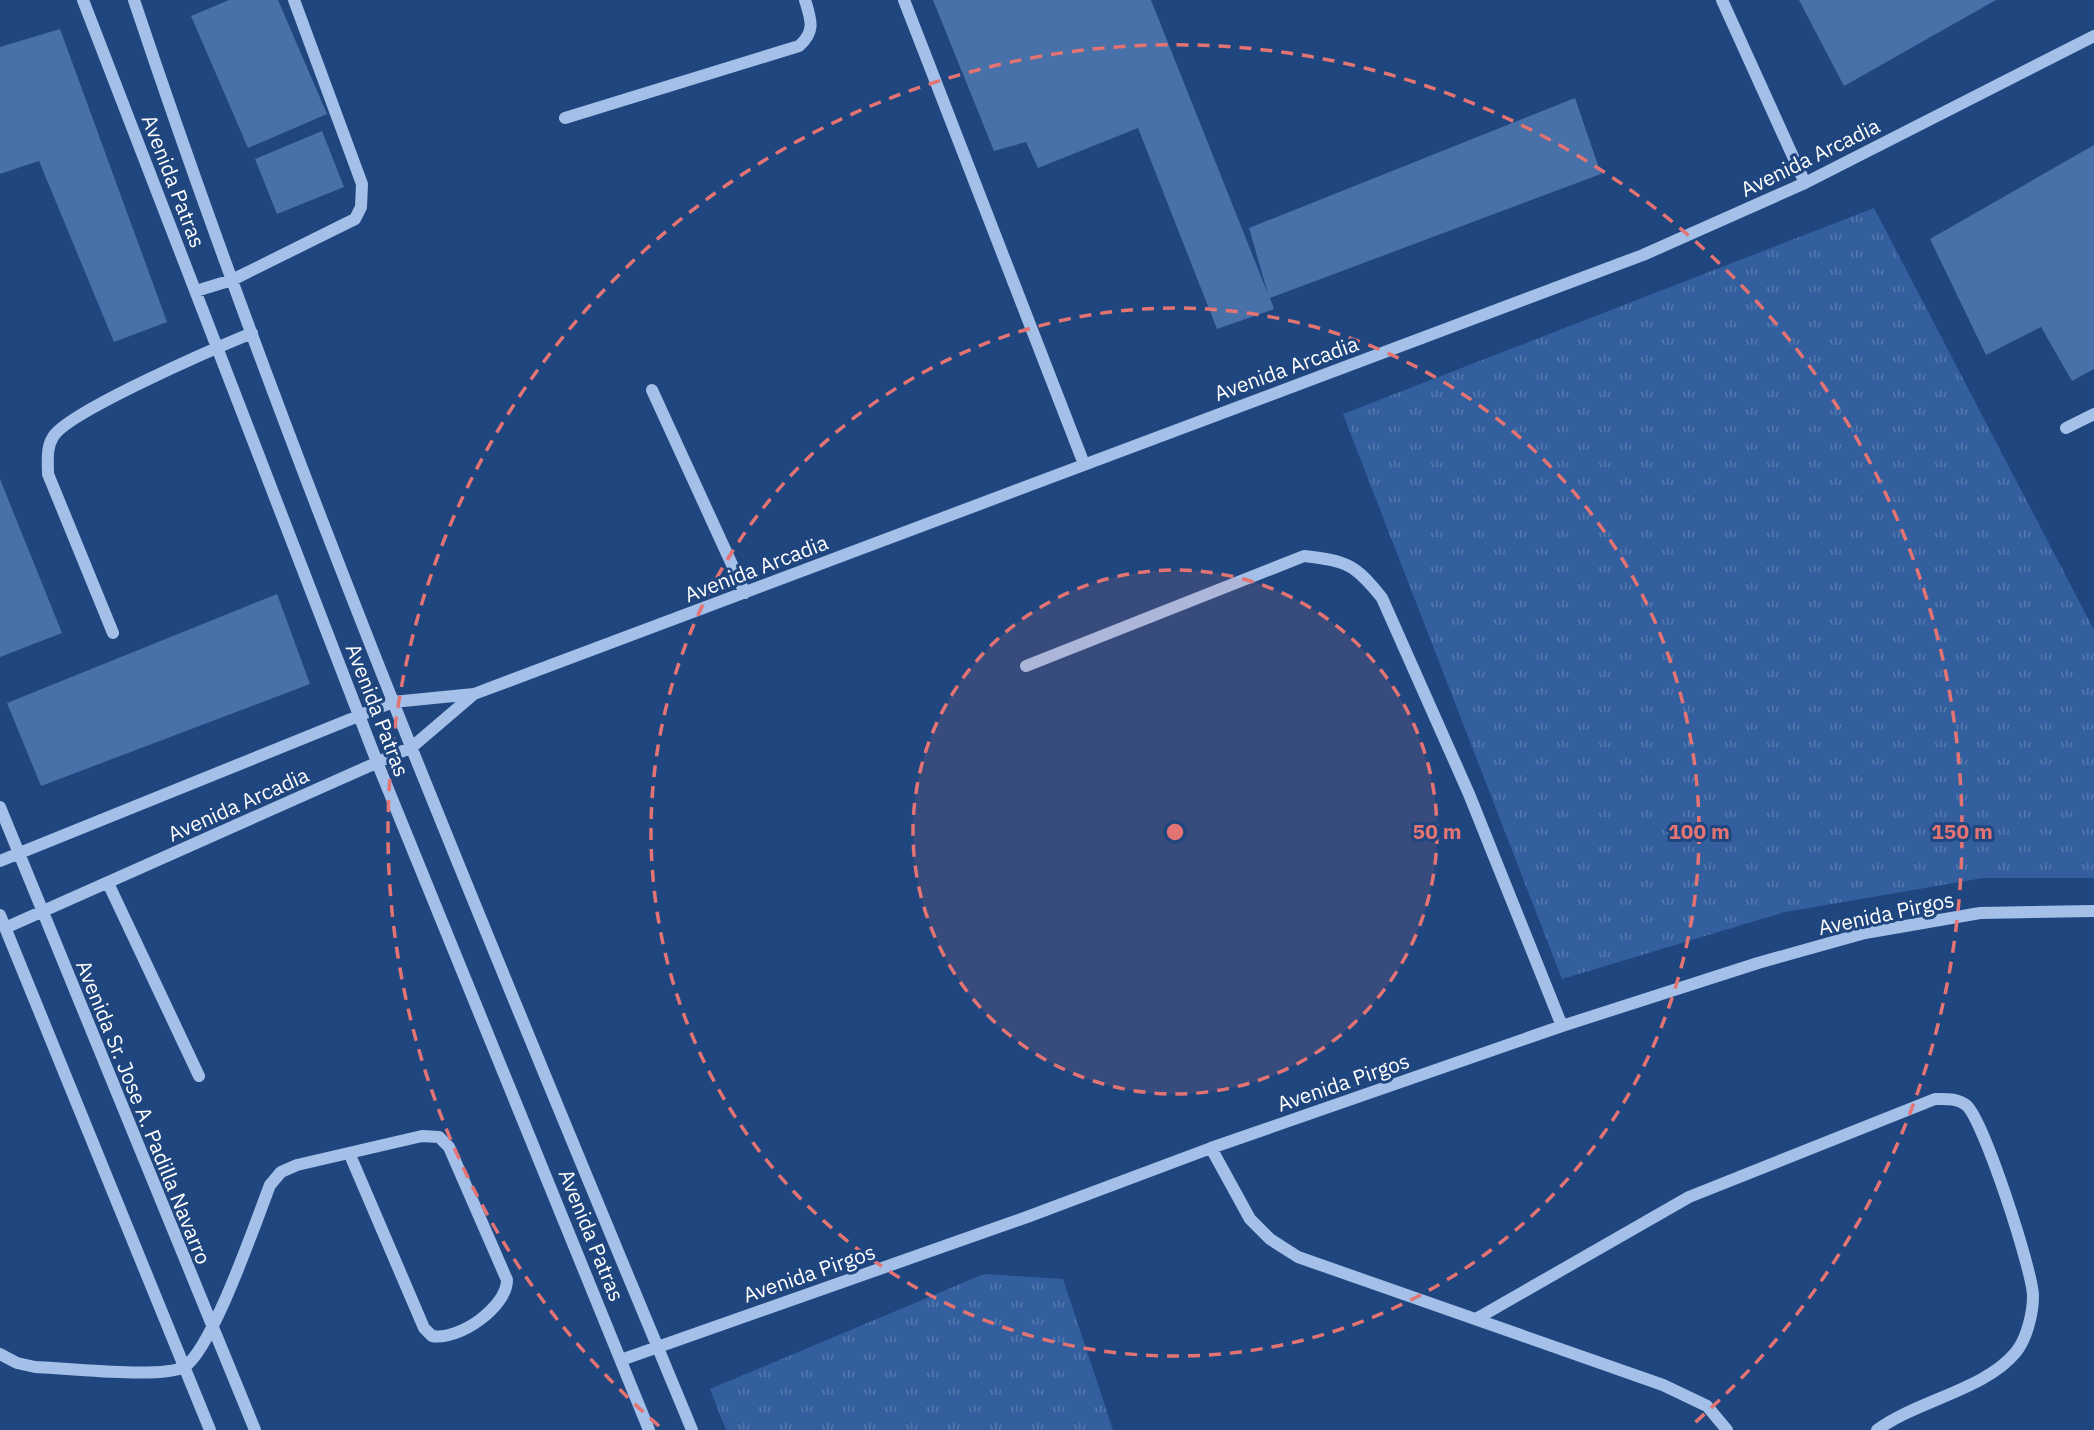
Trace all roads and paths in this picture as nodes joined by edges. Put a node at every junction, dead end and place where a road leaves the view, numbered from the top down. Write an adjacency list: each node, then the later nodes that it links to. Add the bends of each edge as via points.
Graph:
1 (83, 0): 11 (street, Avenida Patras)
2 (134, 0): 10 (street, Avenida Patras)
3 (294, 0): 10 (street, via 362,184 361,207 355,219)
4 (805, 0): 8 (street, via 812,25 809,37 799,46)
5 (904, 0): 17 (street)
6 (1722, 0): 9 (street)
7 (2094, 36): 9 (street, Avenida Arcadia)
8 (565, 118)
9 (1805, 183): 17 (street, Avenida Arcadia, via 1643,256)
10 (233, 280): 11 (street); 12 (street, Avenida Patras)
11 (196, 291): 13 (street, Avenida Patras)
12 (252, 333): 13 (street); 22 (street, Avenida Patras)
13 (217, 348): 19 (street, via 135,386 53,436 48,474); 23 (street, Avenida Patras)
14 (652, 390): 18 (street)
15 (2094, 414): 16 (street)
16 (2066, 428)
17 (1084, 464): 18 (street, Avenida Arcadia)
18 (745, 593): 21 (street, Avenida Arcadia)
19 (113, 633)
20 (1026, 666): 34 (street, via 1304,556 1334,559 1360,570 1382,598 1469,794)
21 (474, 694): 22 (street, Avenida Arcadia); 24 (street, Avenida Arcadia)
22 (393, 702): 23 (street, Avenida Arcadia); 24 (street, Avenida Patras)
23 (360, 716): 25 (street, Avenida Patras); 27 (street, Avenida Arcadia)
24 (412, 747): 25 (street, Avenida Arcadia); 40 (street, Avenida Patras)
25 (377, 762): 29 (street, Avenida Arcadia); 42 (street, Avenida Patras)
26 (0, 807): 27 (street, Avenida Sr. Jose A. Padilla Navarro)
27 (18, 853): 28 (street, Avenida Arcadia); 31 (street, Avenida Sr. Jose A. Padilla Navarro)
28 (0, 861)
29 (108, 883): 31 (street, Avenida Arcadia); 35 (street)
30 (2094, 911): 34 (street, Avenida Pirgos, via 1980,913 1865,933)
31 (42, 913): 33 (street, Avenida Arcadia); 39 (street, Avenida Sr. Jose A. Padilla Navarro)
32 (0, 915): 33 (street)
33 (5, 928): 43 (street)
34 (1562, 1026): 36 (street, Avenida Pirgos)
35 (199, 1076)
36 (1211, 1148): 38 (street, via 1250,1219 1270,1239 1298,1257); 40 (street, Avenida Pirgos)
37 (350, 1155): 37 (street, via 424,1328 432,1336 453,1335 500,1305 507,1280 449,1147 439,1137 422,1136); 39 (street, via 298,1165 281,1172 270,1185)
38 (1476, 1319): 48 (street, via 1663,1385 1707,1406); 49 (street, via 1689,1197 1935,1099 1954,1100 1972,1112 1987,1142 2028,1272 2033,1295 2030,1316 2017,1351 1997,1369)
39 (212, 1330): 43 (street); 45 (street, Avenida Sr. Jose A. Padilla Navarro)
40 (657, 1346): 42 (street, Avenida Pirgos); 47 (street, Avenida Patras)
41 (0, 1354): 43 (street, via 35,1367 153,1372)
42 (621, 1360): 46 (street, Avenida Patras)
43 (184, 1367): 44 (street)
44 (210, 1430)
45 (255, 1430)
46 (649, 1430)
47 (692, 1430)
48 (1727, 1430)
49 (1877, 1430)

